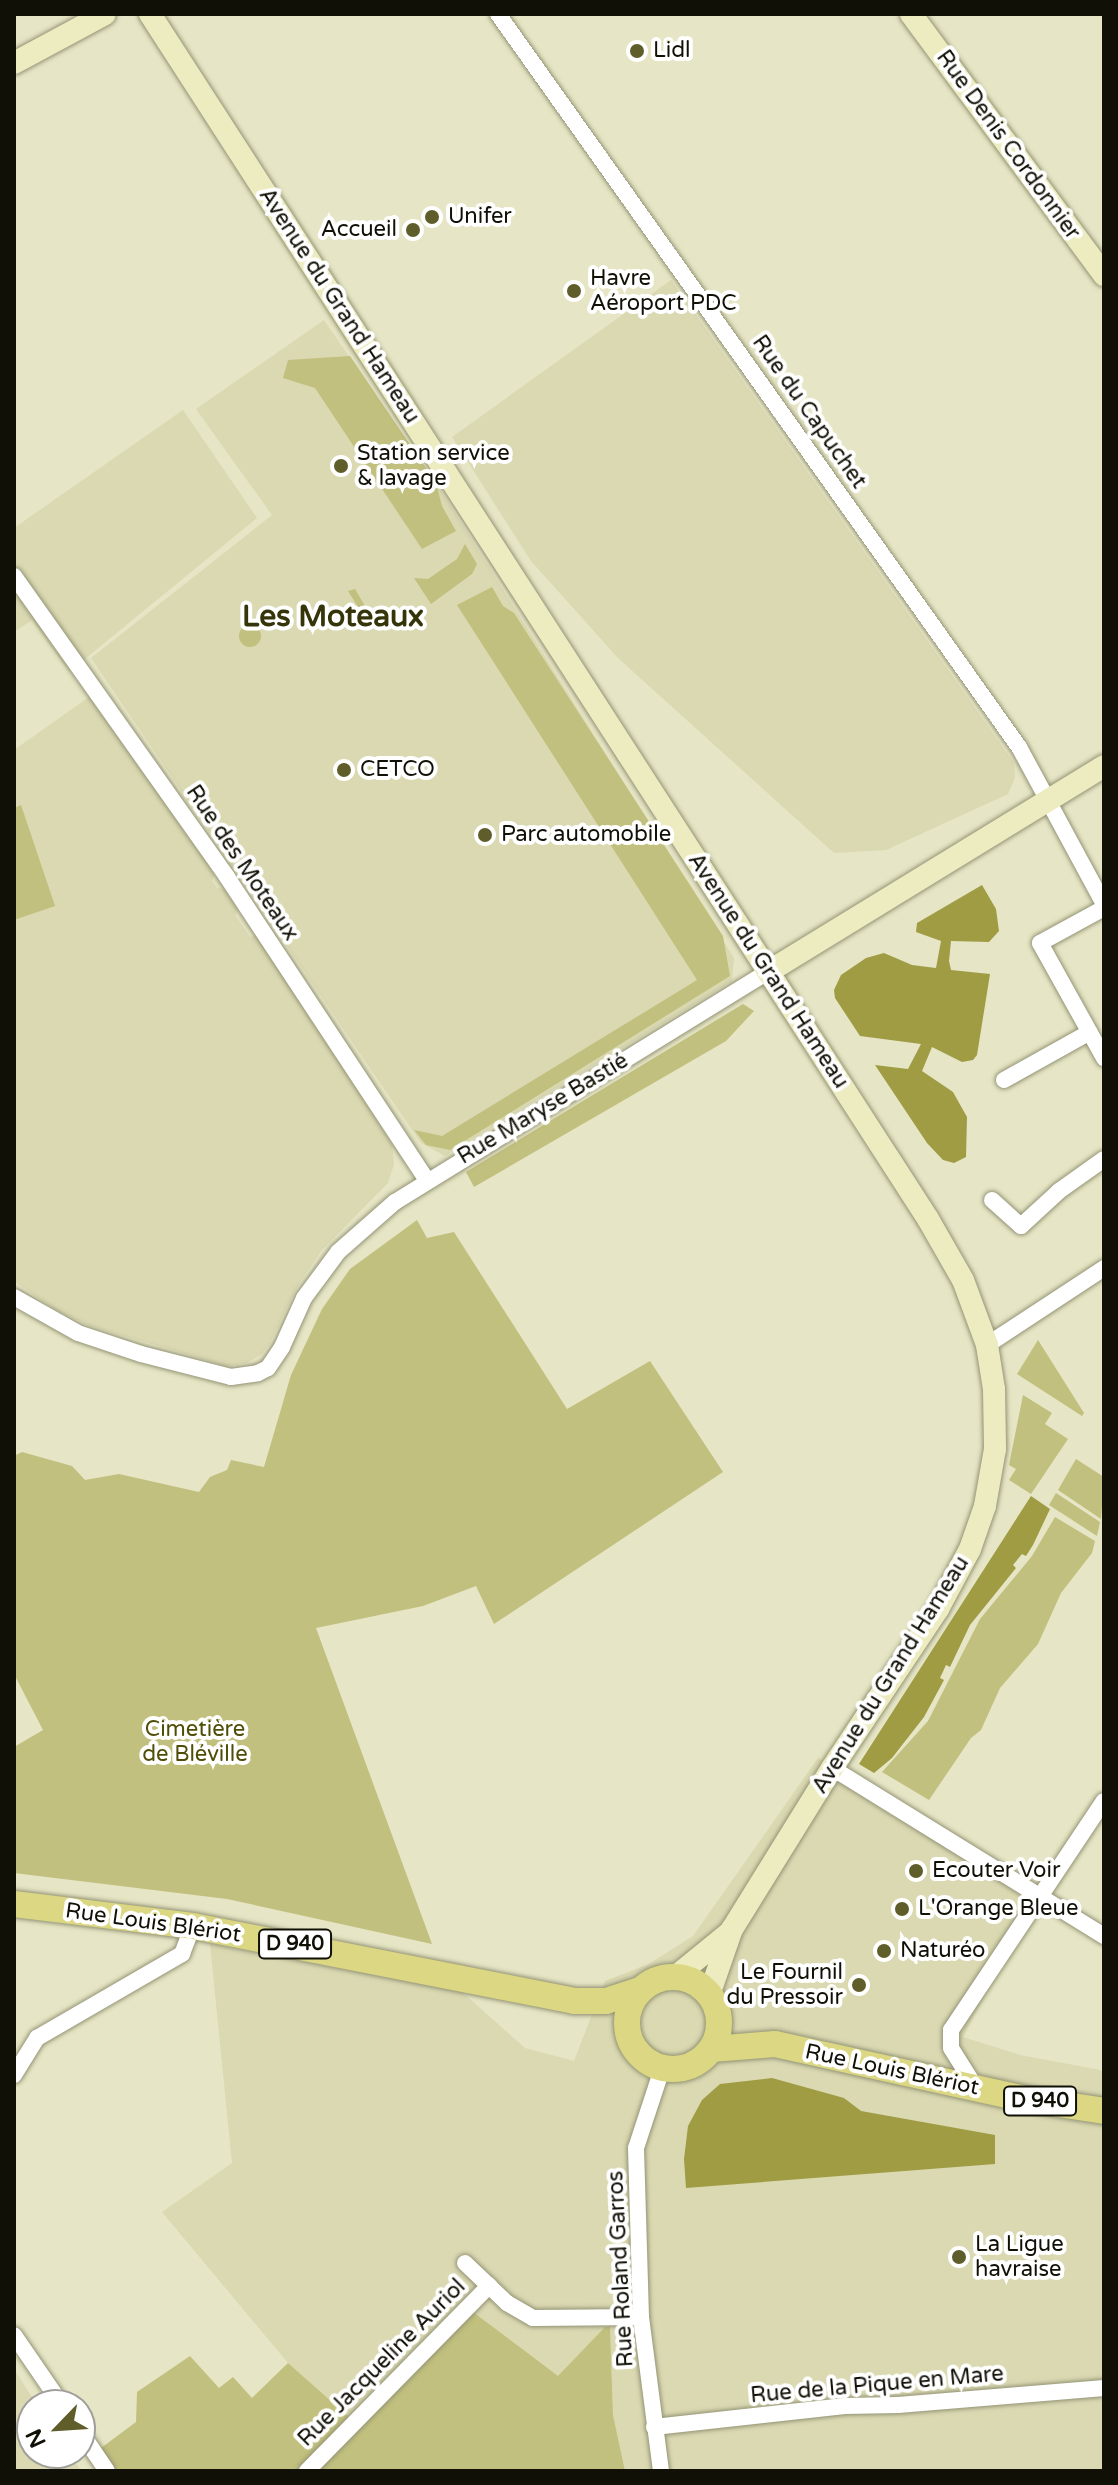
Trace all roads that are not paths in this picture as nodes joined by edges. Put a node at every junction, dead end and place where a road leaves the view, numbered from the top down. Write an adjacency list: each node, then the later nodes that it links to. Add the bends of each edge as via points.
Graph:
1 (150, 14): 11 (main road, Avenue du Grand Hameau)
2 (498, 14): 9 (street, Rue du Capuchet, via 1011,735)
3 (911, 14): 6 (main road, Rue Denis Cordonnier)
4 (98, 18): 5 (main road)
5 (14, 63)
6 (1104, 275)
7 (14, 576): 16 (street, Rue des Moteaux, via 227,877)
8 (1104, 766): 9 (main road, Rue Maryse Bastié)
9 (1048, 801): 10 (street, Rue du Capuchet); 11 (main road, Rue Maryse Bastié)
10 (1104, 906): 12 (street, via 1040,943)
11 (768, 972): 16 (street, Rue Maryse Bastié); 20 (main road, Avenue du Grand Hameau, via 943,1243 970,1295)
12 (1090, 1032): 13 (street); 14 (street)
13 (1104, 1058)
14 (1004, 1080)
15 (1104, 1159): 17 (street, via 1021,1226)
16 (427, 1180): 19 (street, Rue Maryse Bastié, via 338,1252 304,1298 282,1347 258,1373 231,1377 141,1354 78,1333)
17 (992, 1200)
18 (1104, 1268): 20 (street)
19 (14, 1297)
20 (987, 1345): 21 (main road, Avenue du Grand Hameau, via 995,1449 976,1535 938,1609)
21 (832, 1768): 23 (street); 26 (main road, Avenue du Grand Hameau)
22 (1104, 1801): 23 (street)
23 (1037, 1897): 27 (street); 37 (street, via 951,2030 951,2048)
24 (14, 1904): 25 (main road, Rue Louis Blériot / D 940)
25 (193, 1926): 30 (main road, Rue Louis Blériot / D 940); 36 (street, via 182,1954 37,2038)
26 (732, 1929): 28 (main road, Avenue du Grand Hameau); 31 (main road, Avenue du Grand Hameau)
27 (1104, 1936)
28 (675, 1977): 29 (main road); 31 (main road, via 700,1986)
29 (640, 1990): 30 (main road, Rue Louis Blériot / D 940, via 606,2001); 32 (main road, via 627,2013)
30 (574, 2001): 32 (main road, Rue Louis Blériot / D 940)
31 (713, 2002): 33 (main road, Rue Louis Blériot / D 940); 34 (main road, via 719,2030)
32 (626, 2028): 35 (main road, via 638,2054)
33 (775, 2044): 34 (main road, Rue Louis Blériot / D 940); 37 (main road, Rue Louis Blériot / D 940)
34 (712, 2049): 35 (main road, via 695,2064)
35 (662, 2069): 41 (street, Rue Roland Garros, via 636,2148)
36 (14, 2075)
37 (976, 2088): 38 (main road, Rue Louis Blériot / D 940)
38 (1104, 2111)
39 (465, 2263): 40 (street, Rue Jacqueline Auriol)
40 (489, 2286): 41 (street, Rue Jacqueline Auriol, via 533,2318); 46 (street, Rue Jacqueline Auriol)
41 (641, 2317): 45 (street, Rue Roland Garros)
42 (14, 2335): 44 (street)
43 (1104, 2388): 45 (street, Rue de la Pique en Mare, via 845,2406)
44 (51, 2389)
45 (654, 2427): 47 (street, Rue Roland Garros)
46 (307, 2471)
47 (661, 2471)

